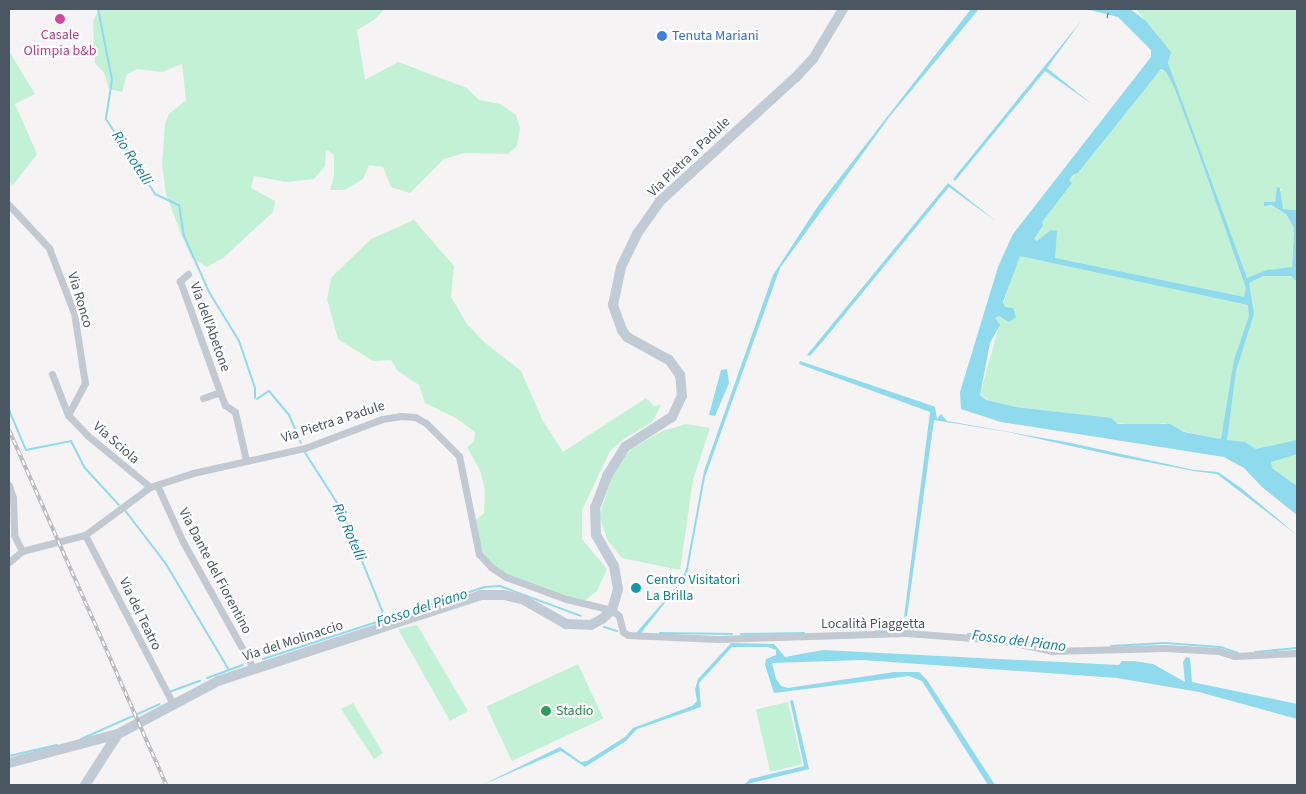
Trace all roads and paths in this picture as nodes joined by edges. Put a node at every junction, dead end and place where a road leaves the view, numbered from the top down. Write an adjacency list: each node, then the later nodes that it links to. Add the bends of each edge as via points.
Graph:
1 (843, 9): 17 (street, Via Pietra a Padule, via 813,59 796,77 659,202 637,234 623,263 613,305 622,330 627,337 669,360 680,375 682,396 672,417 624,447 606,476 595,508 596,535 618,578)
2 (9, 205): 7 (street, Via Ronco, via 49,248 74,313 85,383)
3 (188, 274): 5 (street, Via dell'Abetone, via 180,281)
4 (52, 374): 7 (street)
5 (220, 392): 6 (street, Via dell'Abetone); 8 (street, Via dell'Abetone, via 225,405 235,412)
6 (203, 398)
7 (68, 415): 11 (street, Via Sciola, via 93,441)
8 (246, 460): 10 (street, Via Pietra a Padule); 17 (street, Via Pietra a Padule, via 305,448 382,418 415,417 459,456 479,554 491,567 506,577 566,599)
9 (9, 485): 12 (street, via 13,498)
10 (158, 485): 11 (street, Via Pietra a Padule); 19 (street, Via Dante del Fiorentino, via 183,542)
11 (150, 487): 14 (street, Via Pietra a Padule)
12 (10, 513): 13 (street)
13 (12, 533): 15 (street)
14 (85, 535): 15 (street, Via Pietra a Padule); 20 (street, Via del Teatro)
15 (22, 551): 16 (street, Via Pietra a Padule)
16 (9, 562)
17 (612, 610): 18 (street, Località Piaggetta, via 618,616 623,632 636,636 717,639 906,633 1000,640 1052,651 1165,648 1218,651 1234,656); 19 (street, Via del Molinaccio, via 591,625 566,624 514,597 481,595)
18 (1297, 653)
19 (253, 668): 20 (street, Via del Molinaccio)
20 (173, 704): 21 (street, Via del Molinaccio)
21 (118, 734): 22 (street, Via del Molinaccio); 23 (street)
22 (96, 741): 23 (street); 24 (street, Via del Molinaccio)
23 (105, 755): 25 (street)
24 (9, 763)
25 (85, 785)

